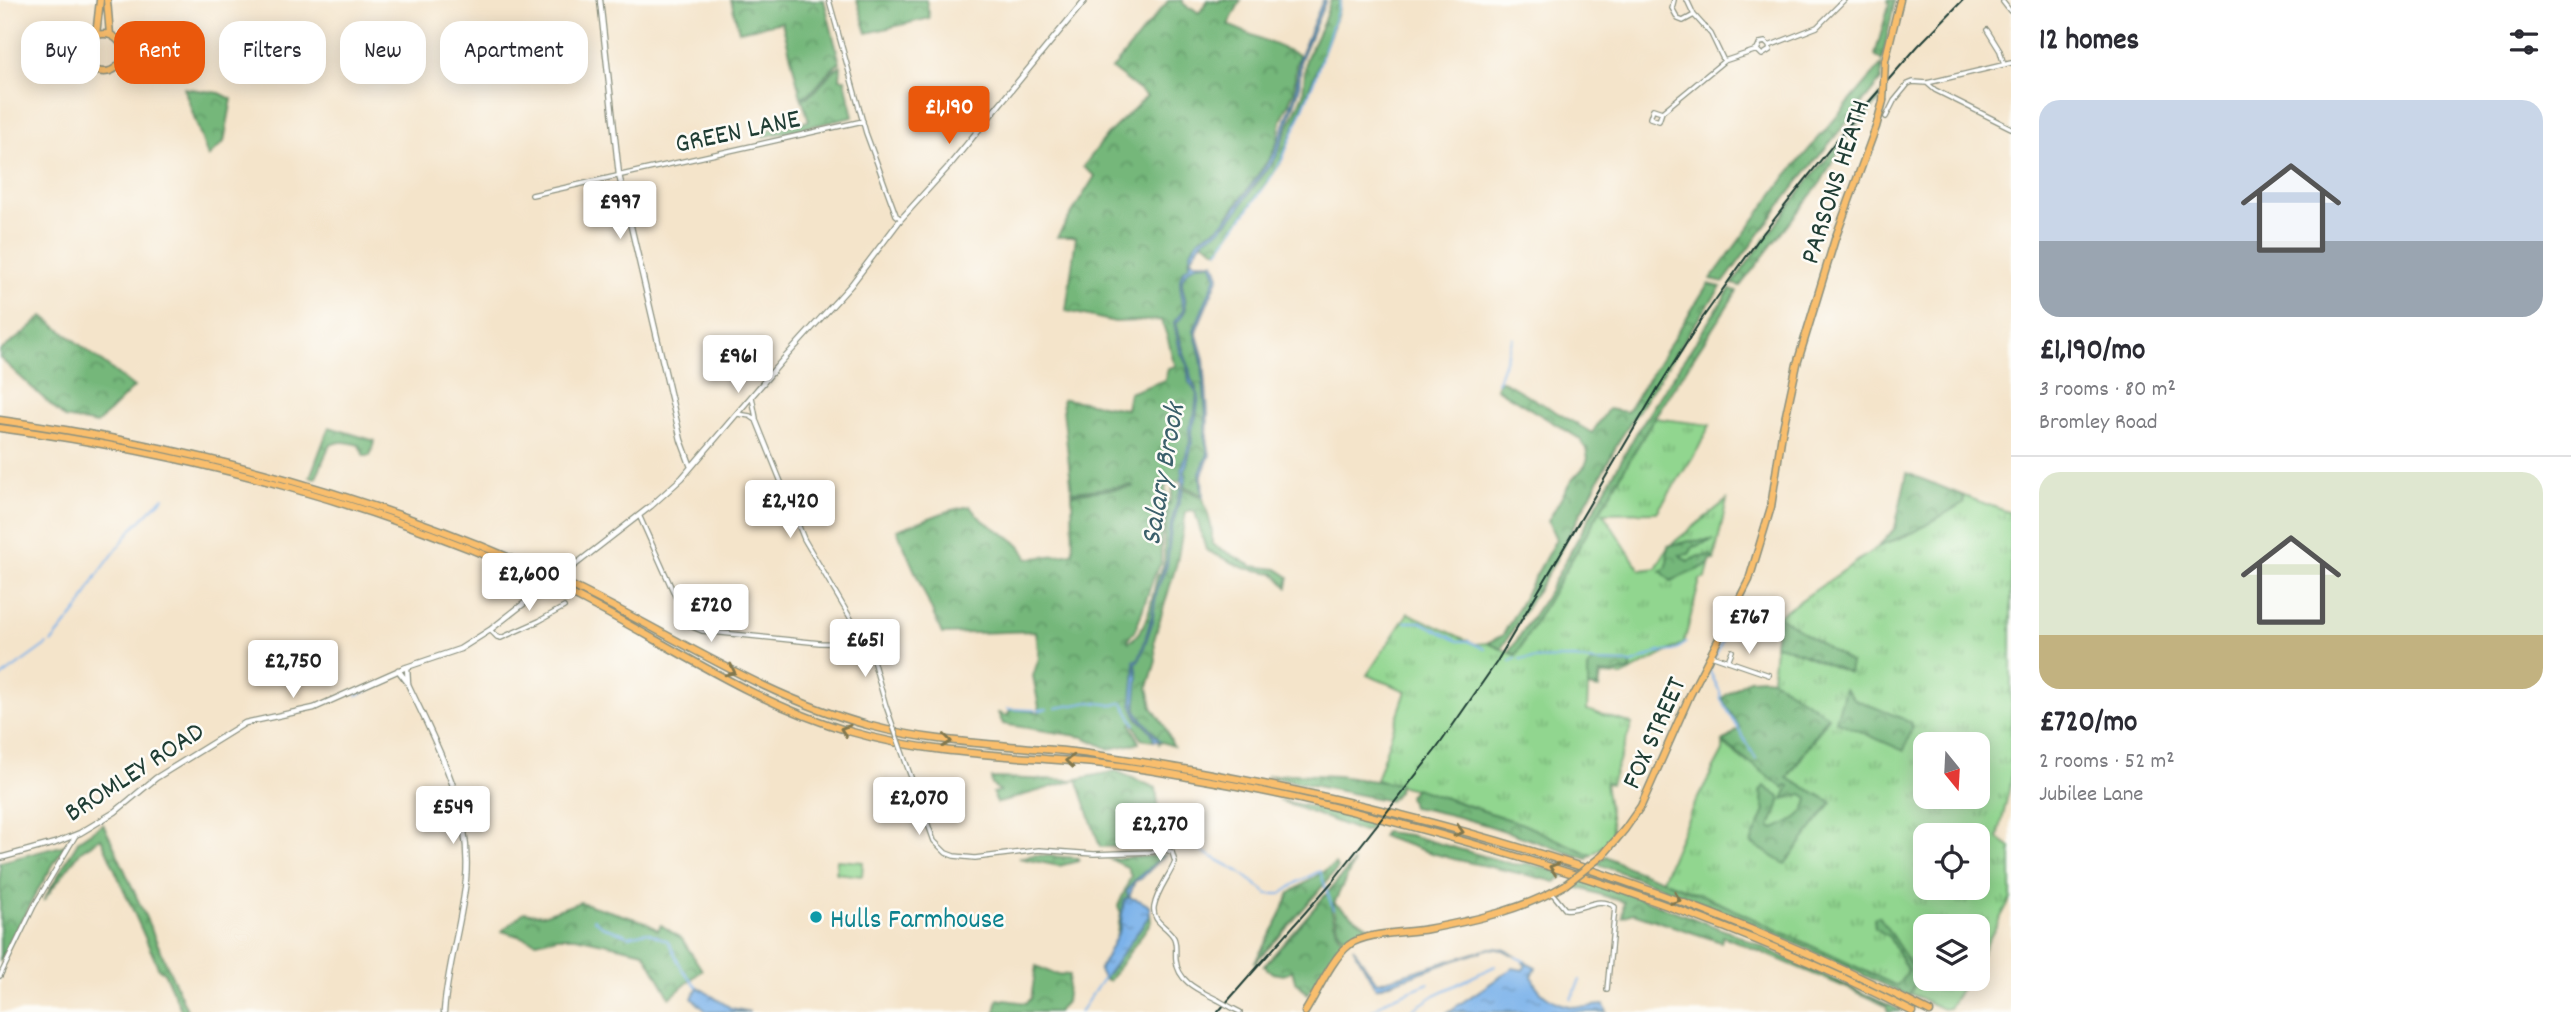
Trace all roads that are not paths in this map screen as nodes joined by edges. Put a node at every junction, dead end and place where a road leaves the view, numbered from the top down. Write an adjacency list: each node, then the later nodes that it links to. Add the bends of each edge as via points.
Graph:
1 (100, 0): 11 (main road)
2 (107, 0): 14 (main road)
3 (600, 0): 26 (street)
4 (829, 0): 24 (street)
5 (1085, 0): 28 (street, BROMLEY ROAD)
6 (1674, 0): 10 (street, via 1672,8 1678,19)
7 (1687, 0): 10 (street)
8 (1844, 0): 15 (street, via 1817,27)
9 (1900, 0): 34 (main road, PARSONS HEATH, bridge, via 1876,127 1806,332)
10 (1694, 15): 17 (street, via 1711,34)
11 (98, 21)
12 (1987, 30): 19 (street)
13 (100, 35): 14 (main road)
14 (110, 35): 20 (main road, via 119,41 121,63 113,71)
15 (1769, 46): 16 (street, via 1760,43); 16 (street, via 1766,54)
16 (1757, 50): 17 (street)
17 (1724, 61): 22 (street)
18 (2011, 63): 19 (street)
19 (2004, 65): 21 (street)
20 (100, 72)
21 (1927, 83): 23 (street, via 1908,84); 25 (street)
22 (1662, 112)
23 (1886, 117)
24 (863, 121): 26 (street, GREEN LANE); 28 (street)
25 (2011, 128)
26 (620, 175): 27 (street, GREEN LANE); 35 (street)
27 (533, 195)
28 (901, 219): 29 (street, BROMLEY ROAD, via 851,285)
29 (752, 397): 30 (street, BROMLEY ROAD); 32 (street)
30 (738, 414): 32 (street); 35 (street, BROMLEY ROAD)
31 (0, 420): 56 (main road, one-way to 56, via 185,453 365,503 551,576 759,685 826,713 936,739 1129,760 1279,786 1448,827 1617,877 1728,919)
32 (756, 420): 39 (street, via 804,539)
33 (0, 428): 55 (main road, one-way to 33, via 1749,937 1548,866 1411,825 1192,778 1087,762 933,749 852,732 749,692 546,582 384,518 181,460)
34 (1782, 433): 41 (main road, FOX STREET, via 1773,497 1759,550)
35 (691, 467): 36 (street, BROMLEY ROAD)
36 (639, 516): 38 (street, BROMLEY ROAD, bridge); 39 (street, via 692,627)
37 (564, 607): 38 (street, via 501,638)
38 (490, 630): 43 (street, BROMLEY ROAD, via 460,649)
39 (867, 644): 53 (street, bridge, via 934,841 946,853 975,858 1039,850 1171,852 1175,862 1156,900 1156,920 1174,939 1184,979)
40 (1732, 651): 42 (street)
41 (1714, 656): 42 (street); 49 (main road, FOX STREET, bridge, via 1625,830 1582,872)
42 (1728, 661): 45 (street)
43 (407, 667): 44 (street, BROMLEY ROAD); 46 (street)
44 (398, 670): 46 (street); 47 (street, BROMLEY ROAD, via 314,708 239,726)
45 (1769, 676)
46 (408, 684): 52 (street, via 455,789 465,838 466,878)
47 (76, 835): 48 (street, BROMLEY ROAD); 50 (street)
48 (0, 858)
49 (1552, 892): 51 (street, via 1565,909 1597,901 1615,906); 54 (main road, FOX STREET, via 1498,914 1353,942 1341,953)
50 (0, 976)
51 (1607, 990)
52 (444, 1012)
53 (1240, 1012)
54 (1305, 1012)
55 (1913, 1012)
56 (1930, 1012)

